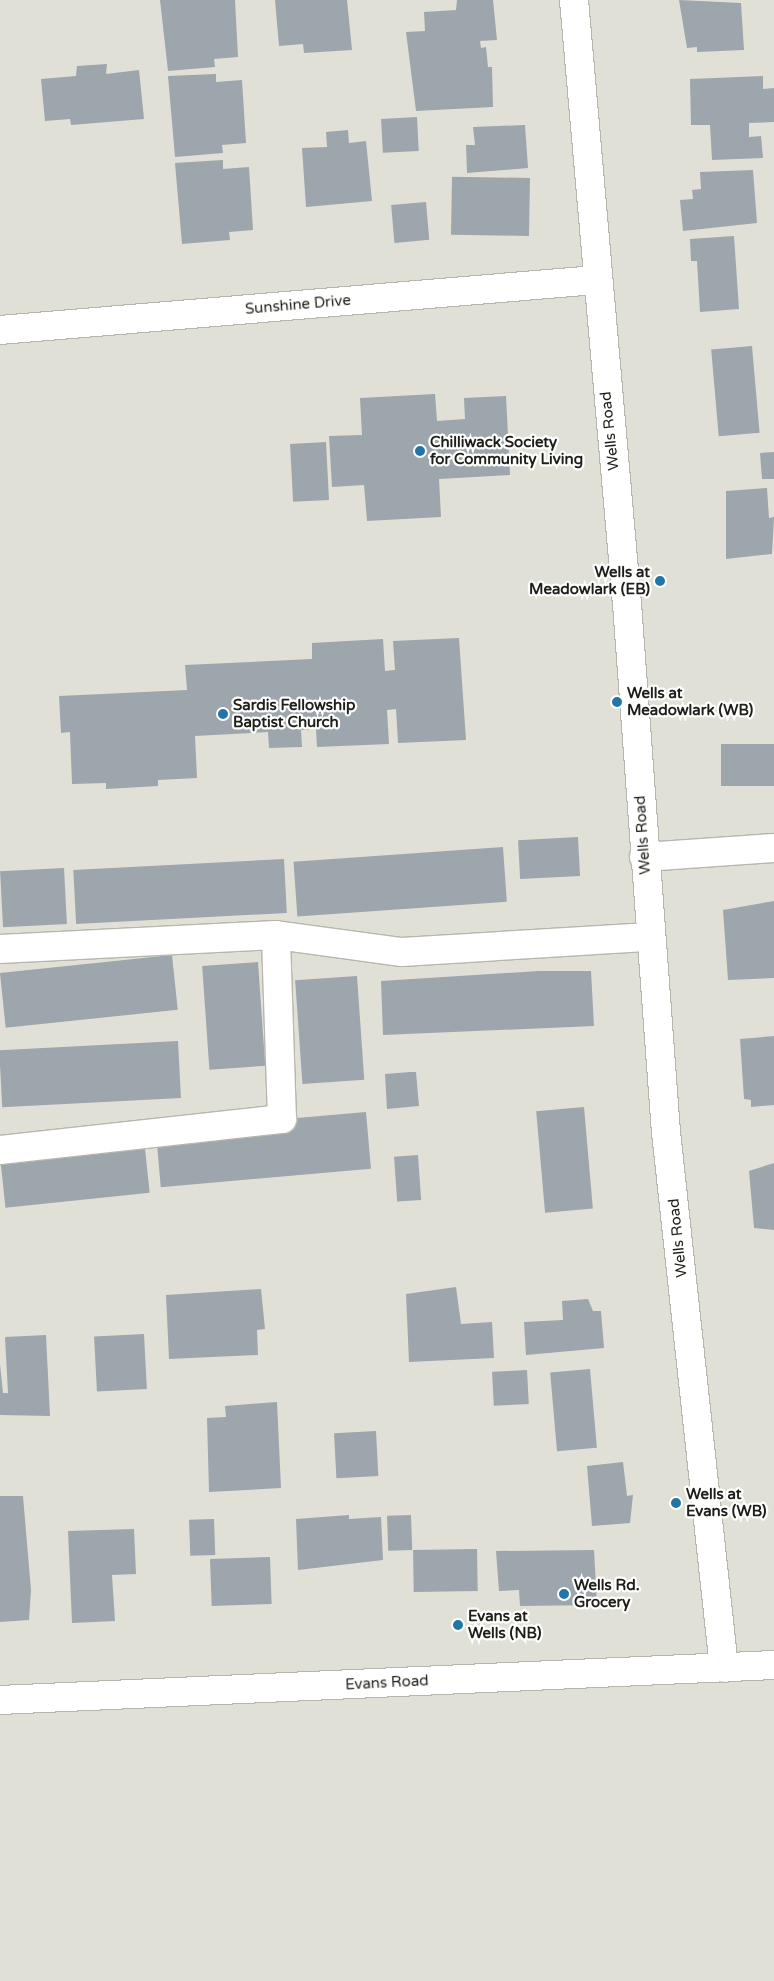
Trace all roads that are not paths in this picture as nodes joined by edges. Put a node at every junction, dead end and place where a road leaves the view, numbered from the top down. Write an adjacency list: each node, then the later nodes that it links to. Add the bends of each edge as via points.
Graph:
1 (574, 0): 2 (street, Wells Road)
2 (596, 280): 3 (street, Sunshine Drive); 5 (street, Wells Road, via 627,604)
3 (0, 330)
4 (774, 848): 5 (street)
5 (644, 857): 7 (street, Wells Road)
6 (276, 935): 7 (street, via 402,952); 8 (street); 9 (street, via 282,1119)
7 (650, 937): 11 (street, Wells Road, via 667,1142)
8 (0, 949)
9 (0, 1150)
10 (774, 1665): 11 (street, Evans Road)
11 (724, 1668): 12 (street, Evans Road)
12 (0, 1700)

